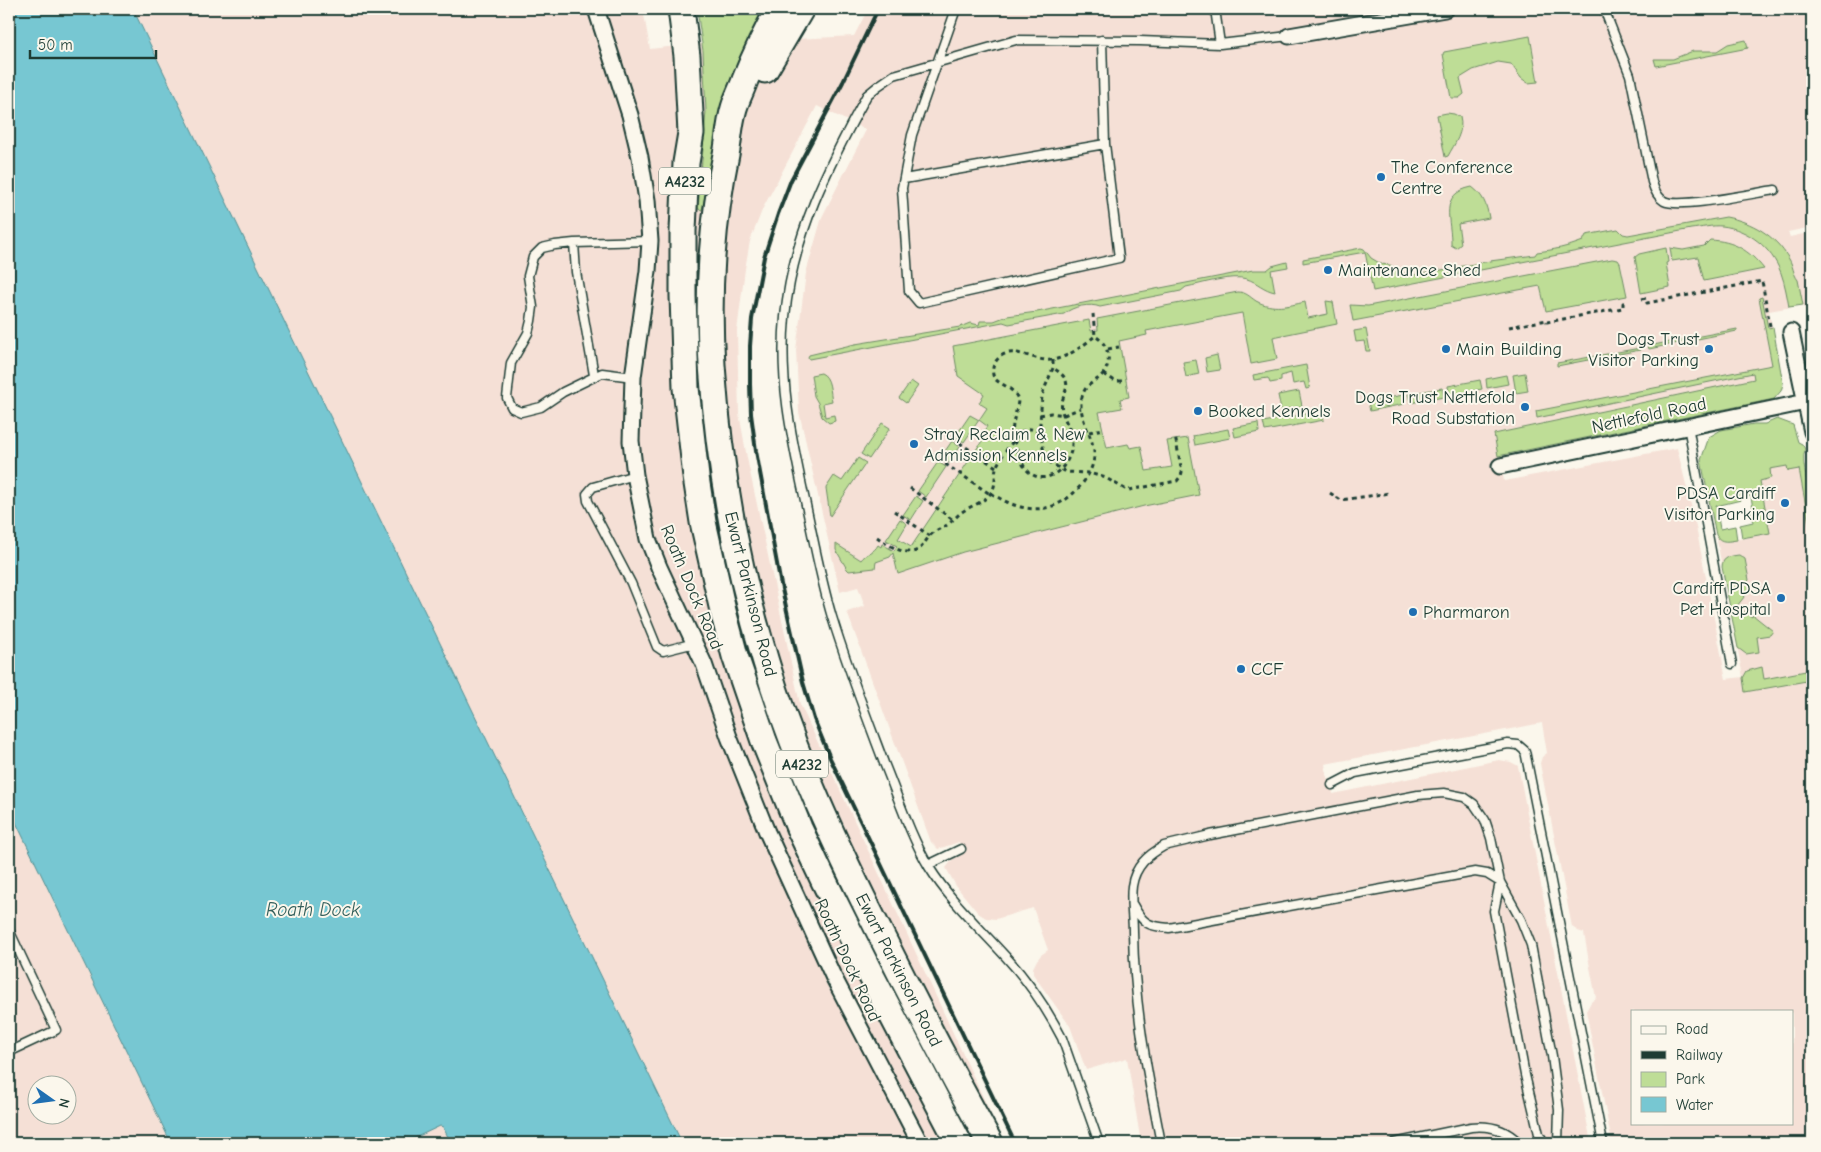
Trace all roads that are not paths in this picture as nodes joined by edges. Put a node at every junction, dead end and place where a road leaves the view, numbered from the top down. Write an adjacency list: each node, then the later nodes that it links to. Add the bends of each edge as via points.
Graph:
1 (596, 9): 17 (street, Roath Dock Road, via 630,115 647,200)
2 (681, 9): 38 (main road, Ewart Parkinson Road / A4232, via 687,56 690,133 683,230 684,354 703,522 735,656 781,787 824,881)
3 (779, 9): 14 (main road, Ewart Parkinson Road / A4232, via 754,57 734,108)
4 (801, 9): 14 (main road, A4232, via 762,76)
5 (956, 9): 12 (lane)
6 (1215, 9): 11 (lane)
7 (1445, 9): 9 (street)
8 (1604, 9): 16 (lane, via 1630,75 1652,182 1659,196 1680,204)
9 (1289, 36): 11 (lane)
10 (1102, 40): 11 (lane); 12 (lane, via 1016,40); 13 (lane)
11 (1220, 44)
12 (936, 62): 15 (lane, via 912,135); 32 (lane, via 894,75 878,86 867,95 848,131 818,192 798,250 789,285 782,362 788,423 832,616 874,736)
13 (1104, 144): 15 (lane); 15 (lane, via 1119,258 919,303 909,290)
14 (727, 148): 39 (main road, Ewart Parkinson Road / A4232, via 713,230 711,352 719,441 733,530 754,622 812,790 915,1003)
15 (904, 179)
16 (1775, 190)
17 (650, 241): 18 (lane); 22 (street, Roath Dock Road)
18 (574, 242): 21 (lane); 21 (lane, via 542,248 533,257 528,276 532,321 511,363 508,398 512,408 521,412 530,410 541,407)
19 (1791, 332): 20 (street)
20 (1806, 369): 23 (street)
21 (594, 375): 22 (lane)
22 (632, 377): 27 (street, Roath Dock Road, via 631,441)
23 (1806, 402): 24 (street, Nettlefold Road); 25 (street)
24 (1688, 426): 26 (street, Nettlefold Road); 29 (lane)
25 (1812, 432)
26 (1500, 466)
27 (635, 475): 28 (street, Roath Dock Road, via 651,548); 28 (lane, via 593,487 587,494 588,500 632,584 658,647 663,651)
28 (695, 643): 37 (street, Roath Dock Road, via 767,832 832,976)
29 (1732, 664)
30 (1332, 786): 46 (lane, via 1355,773 1508,744 1518,745 1525,751)
31 (961, 848): 32 (lane)
32 (928, 865): 40 (lane, via 960,909 1019,972 1043,1005 1062,1038)
33 (1500, 882): 34 (lane, via 1487,874 1475,872 1169,928 1151,926 1140,918); 34 (lane, via 1485,820 1474,804 1464,797 1444,793 1418,795 1164,846 1149,854 1140,865 1132,886); 44 (lane, via 1494,911 1525,1075); 45 (lane, via 1531,945 1552,1056 1559,1110)
34 (1132, 905): 41 (lane, via 1138,1014)
35 (9, 930): 36 (lane, via 56,1030)
36 (9, 1052)
37 (920, 1143)
38 (958, 1143)
39 (990, 1143)
40 (1099, 1143)
41 (1161, 1143)
42 (1394, 1143): 43 (lane, via 1483,1126 1499,1128)
43 (1519, 1143)
44 (1544, 1143)
45 (1558, 1143)
46 (1603, 1143)

